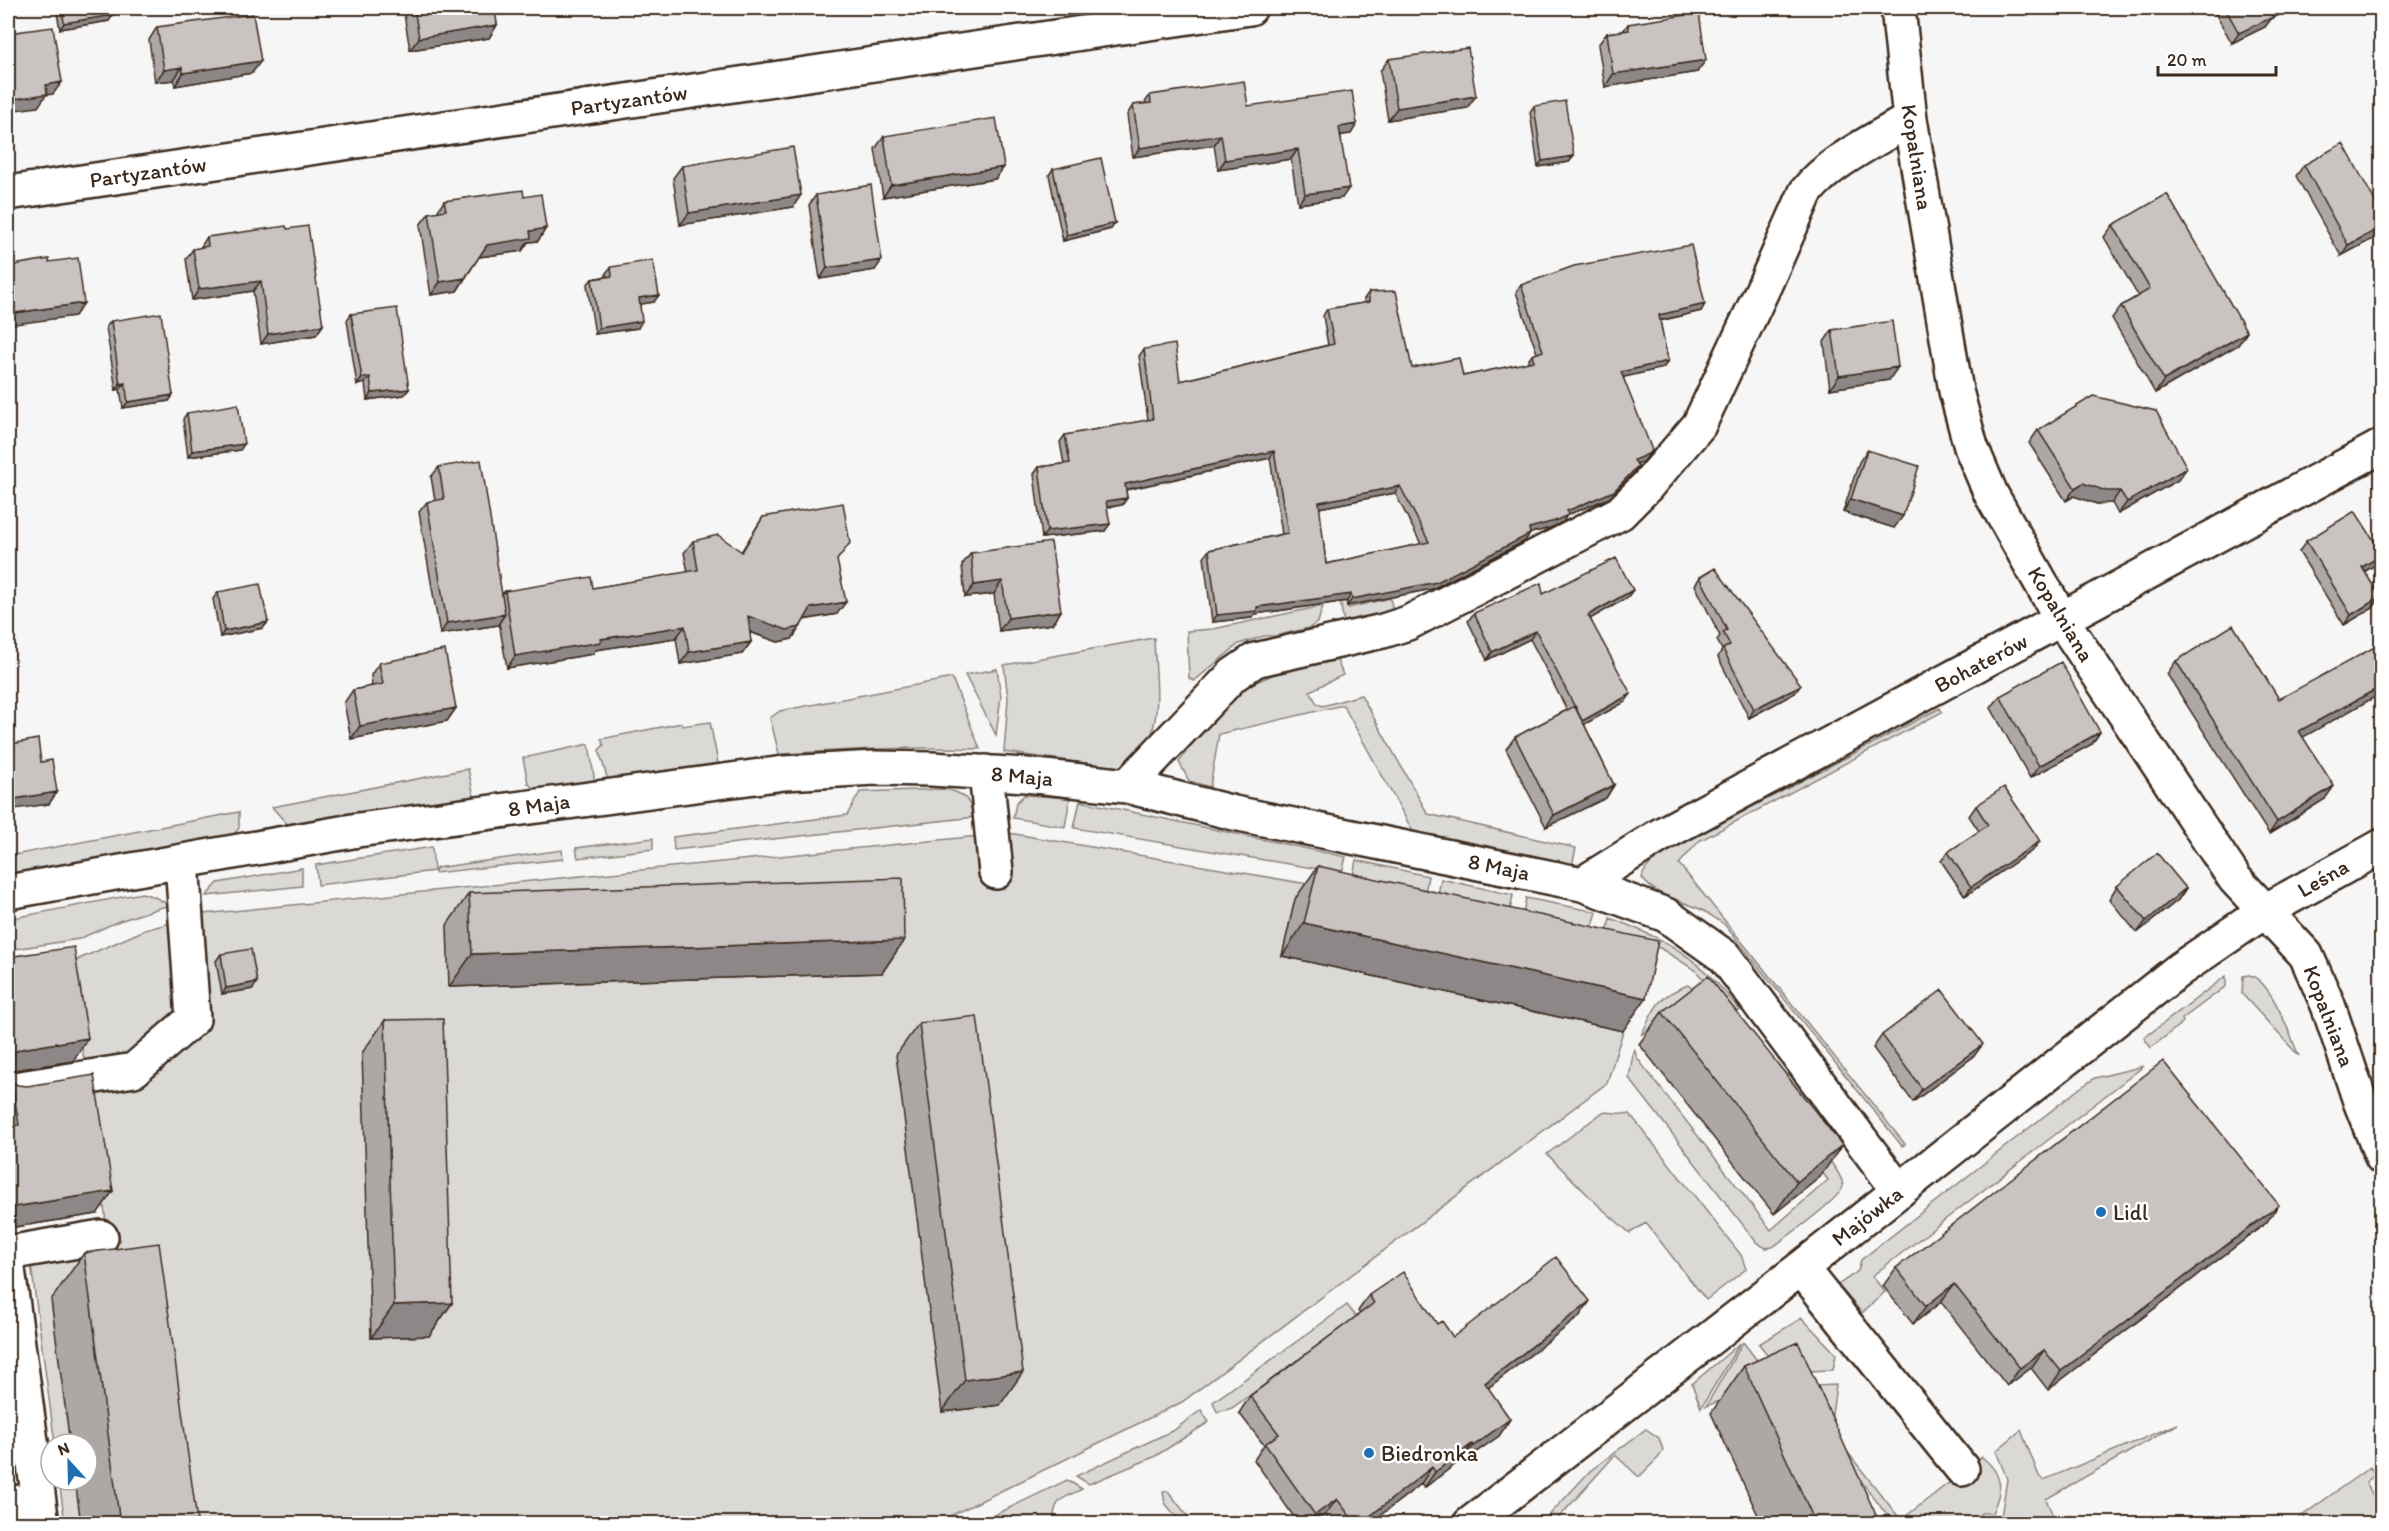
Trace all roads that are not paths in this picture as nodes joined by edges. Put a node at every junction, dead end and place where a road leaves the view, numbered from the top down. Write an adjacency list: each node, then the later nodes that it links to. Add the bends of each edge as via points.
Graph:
1 (1250, 8): 4 (street, Partyzantów)
2 (1898, 8): 3 (street, Kopalniana)
3 (1910, 119): 6 (street, Kopalniana, via 1956,392 1971,447 1991,494); 8 (street, via 1832,167 1806,192 1699,424 1620,513 1408,623 1249,662)
4 (8, 193)
5 (2382, 446): 6 (street, Bohaterów)
6 (2062, 620): 12 (street, Bohaterów, via 1659,836); 14 (street, Kopalniana, via 2235,879)
7 (986, 772): 8 (street, 8 Maja); 10 (street, 8 Maja, via 875,768 784,772 358,830); 11 (street)
8 (1127, 786): 12 (street, 8 Maja, via 1234,813)
9 (2382, 846): 14 (street, Leśna)
10 (182, 862): 13 (street, 8 Maja); 15 (street, via 193,1019 134,1070)
11 (996, 872)
12 (1582, 884): 17 (street, 8 Maja, via 1666,915 1725,957)
13 (8, 892)
14 (2265, 911): 16 (street, Kopalniana, via 2306,955); 17 (street, Majówka, via 2180,969)
15 (8, 1090)
16 (2382, 1157)
17 (1899, 1191): 20 (street, Majówka)
18 (101, 1237): 19 (street)
19 (8, 1253)
20 (1801, 1268): 22 (street); 24 (street, Majówka)
21 (8, 1269): 23 (street)
22 (1962, 1469)
23 (29, 1509)
24 (1470, 1524)

